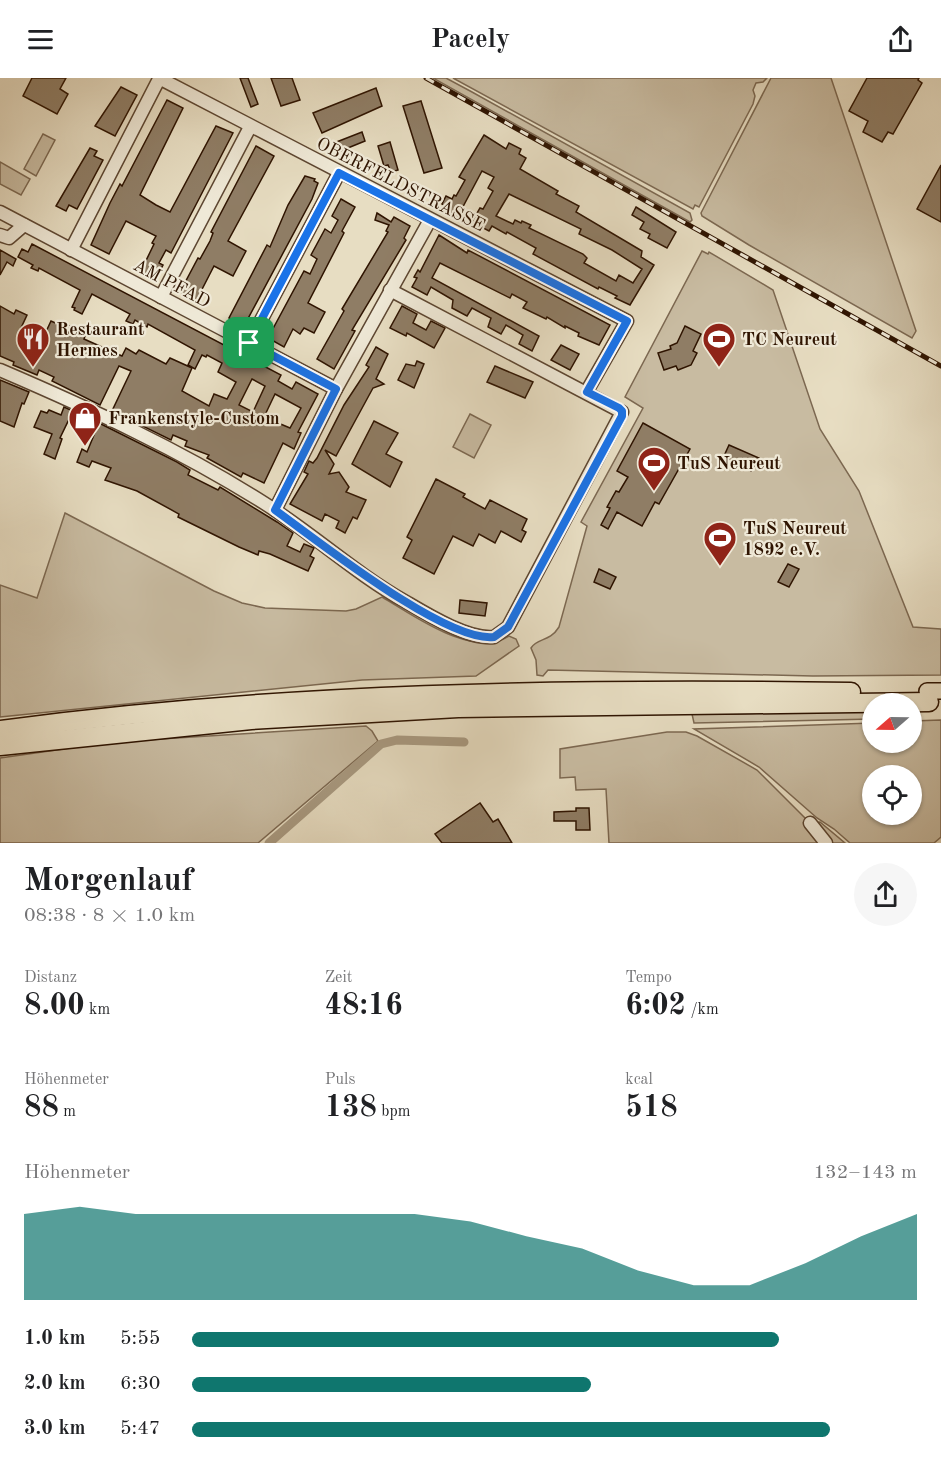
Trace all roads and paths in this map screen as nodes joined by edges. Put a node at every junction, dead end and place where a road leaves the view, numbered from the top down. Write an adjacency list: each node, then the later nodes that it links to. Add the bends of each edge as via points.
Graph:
1 (159, 78): 2 (street, OBERFELDSTRASSE); 8 (street)
2 (250, 127): 3 (street, OBERFELDSTRASSE); 10 (street)
3 (339, 173): 5 (street, OBERFELDSTRASSE); 11 (street)
4 (0, 212): 6 (street, AM PFAD)
5 (430, 220): 9 (street); 14 (street, OBERFELDSTRASSE, via 627,321)
6 (24, 225): 7 (street, via 9,238); 8 (street, AM PFAD)
7 (0, 236)
8 (71, 250): 10 (street, AM PFAD)
9 (390, 290): 13 (street); 14 (street)
10 (161, 297): 11 (street, AM PFAD)
11 (249, 343): 13 (street, AM PFAD)
12 (0, 370): 15 (street, via 157,441)
13 (336, 389): 15 (street)
14 (587, 392): 15 (street, via 619,408 622,416 508,627 499,635 473,635 432,617)
15 (275, 510)
16 (935, 697): 17 (highway, via 249,705)
17 (0, 734)
18 (810, 823): 19 (street)
19 (826, 843)

